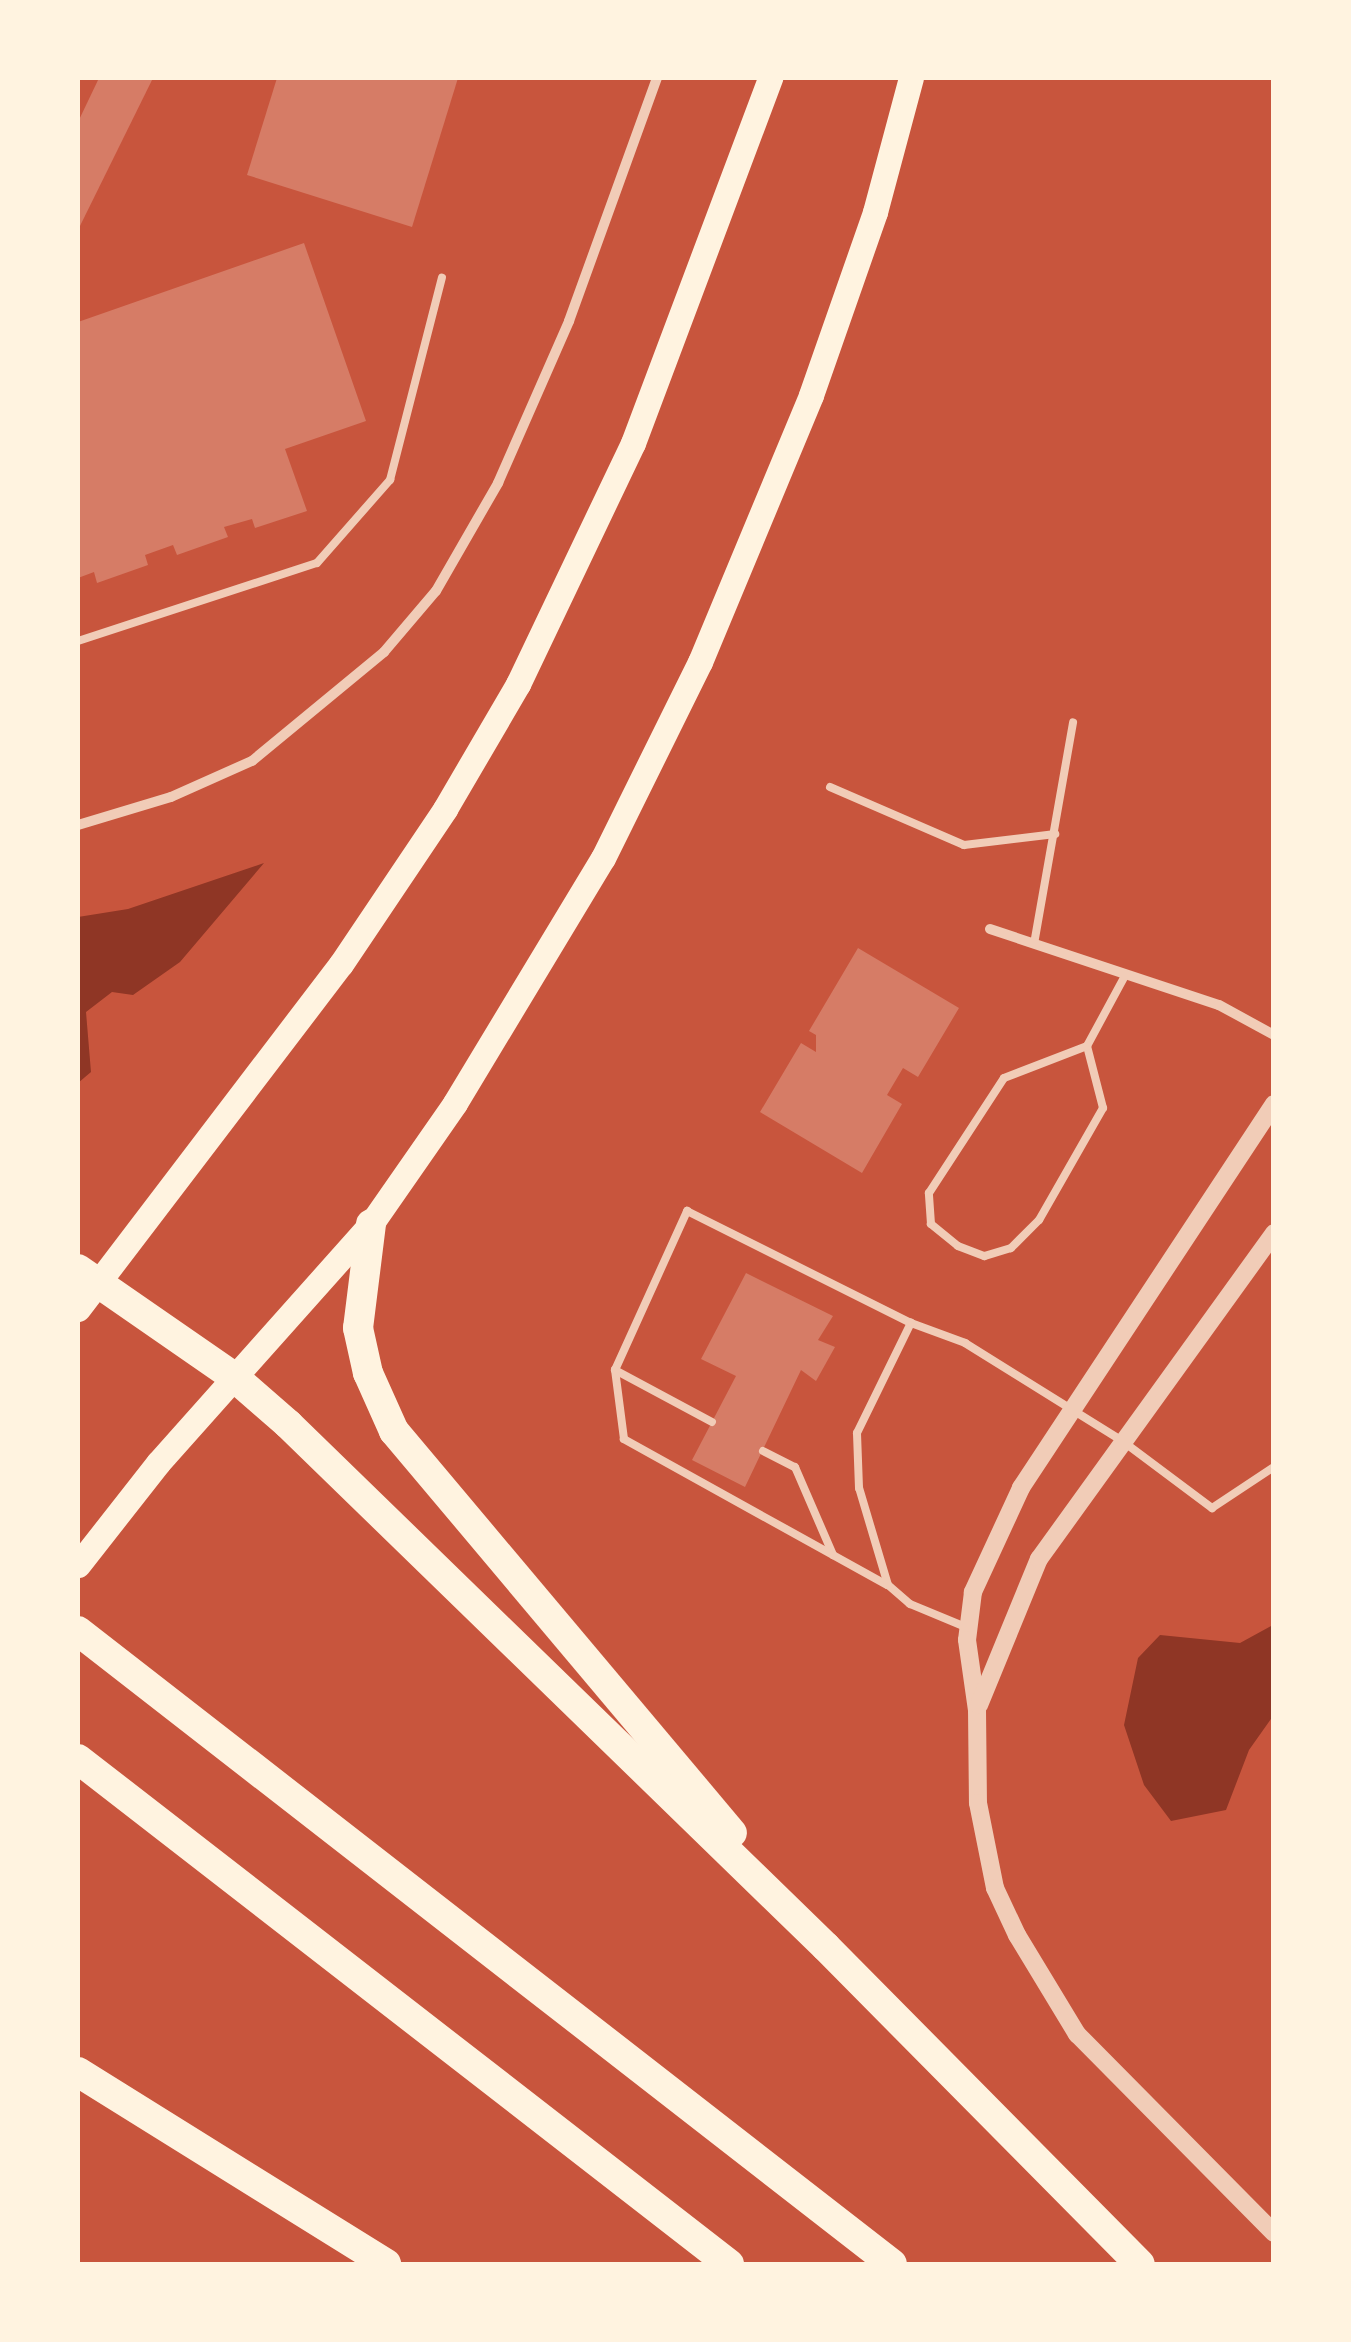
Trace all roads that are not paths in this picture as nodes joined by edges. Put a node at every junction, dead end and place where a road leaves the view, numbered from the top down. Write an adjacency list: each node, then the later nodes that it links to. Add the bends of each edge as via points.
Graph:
1 (657, 78): 8 (street, via 562,339 492,495 436,591 384,652 252,761 171,797)
2 (770, 78): 18 (main road, via 633,443 518,684 341,964)
3 (911, 78): 16 (main road, via 874,212 811,395 700,662 602,858 527,989)
4 (442, 278): 5 (lane, via 390,480 317,563)
5 (78, 641)
6 (1073, 722): 9 (lane)
7 (830, 787): 9 (lane, via 964,845)
8 (78, 825)
9 (1055, 834): 11 (lane)
10 (990, 929): 11 (street)
11 (1034, 944): 12 (street)
12 (1126, 974): 13 (street, via 1218,1005); 14 (lane)
13 (1274, 1035)
14 (1087, 1046): 14 (lane, via 1004,1078 928,1193 931,1224 958,1246 984,1256 1011,1248 1039,1220 1103,1108)
15 (1274, 1104): 23 (street)
16 (371, 1224): 22 (main road); 35 (highway, via 358,1328 368,1373 394,1432)
17 (1274, 1233): 25 (street)
18 (88, 1276): 19 (main road); 22 (highway)
19 (78, 1309)
20 (910, 1323): 21 (lane, via 687,1211); 23 (lane, via 965,1343); 30 (lane, via 856,1447 859,1488)
21 (614, 1370): 24 (lane); 28 (lane, via 624,1439)
22 (234, 1377): 29 (main road); 35 (highway)
23 (1072, 1410): 25 (lane); 31 (street, via 1001,1524 973,1592)
24 (712, 1422)
25 (1121, 1440): 27 (lane, via 1212,1508); 33 (street, via 1032,1572)
26 (763, 1451): 28 (lane, via 794,1468)
27 (1274, 1467)
28 (833, 1556): 30 (lane)
29 (78, 1566)
30 (888, 1585): 31 (lane, via 910,1604)
31 (968, 1628): 33 (street)
32 (78, 1632): 40 (highway)
33 (977, 1710): 37 (street, via 978,1803 995,1888 1017,1936 1078,2034)
34 (78, 1759): 39 (highway)
35 (826, 1947): 41 (highway)
36 (78, 2072): 38 (highway)
37 (1274, 2233)
38 (386, 2264)
39 (729, 2264)
40 (892, 2264)
41 (1140, 2264)

